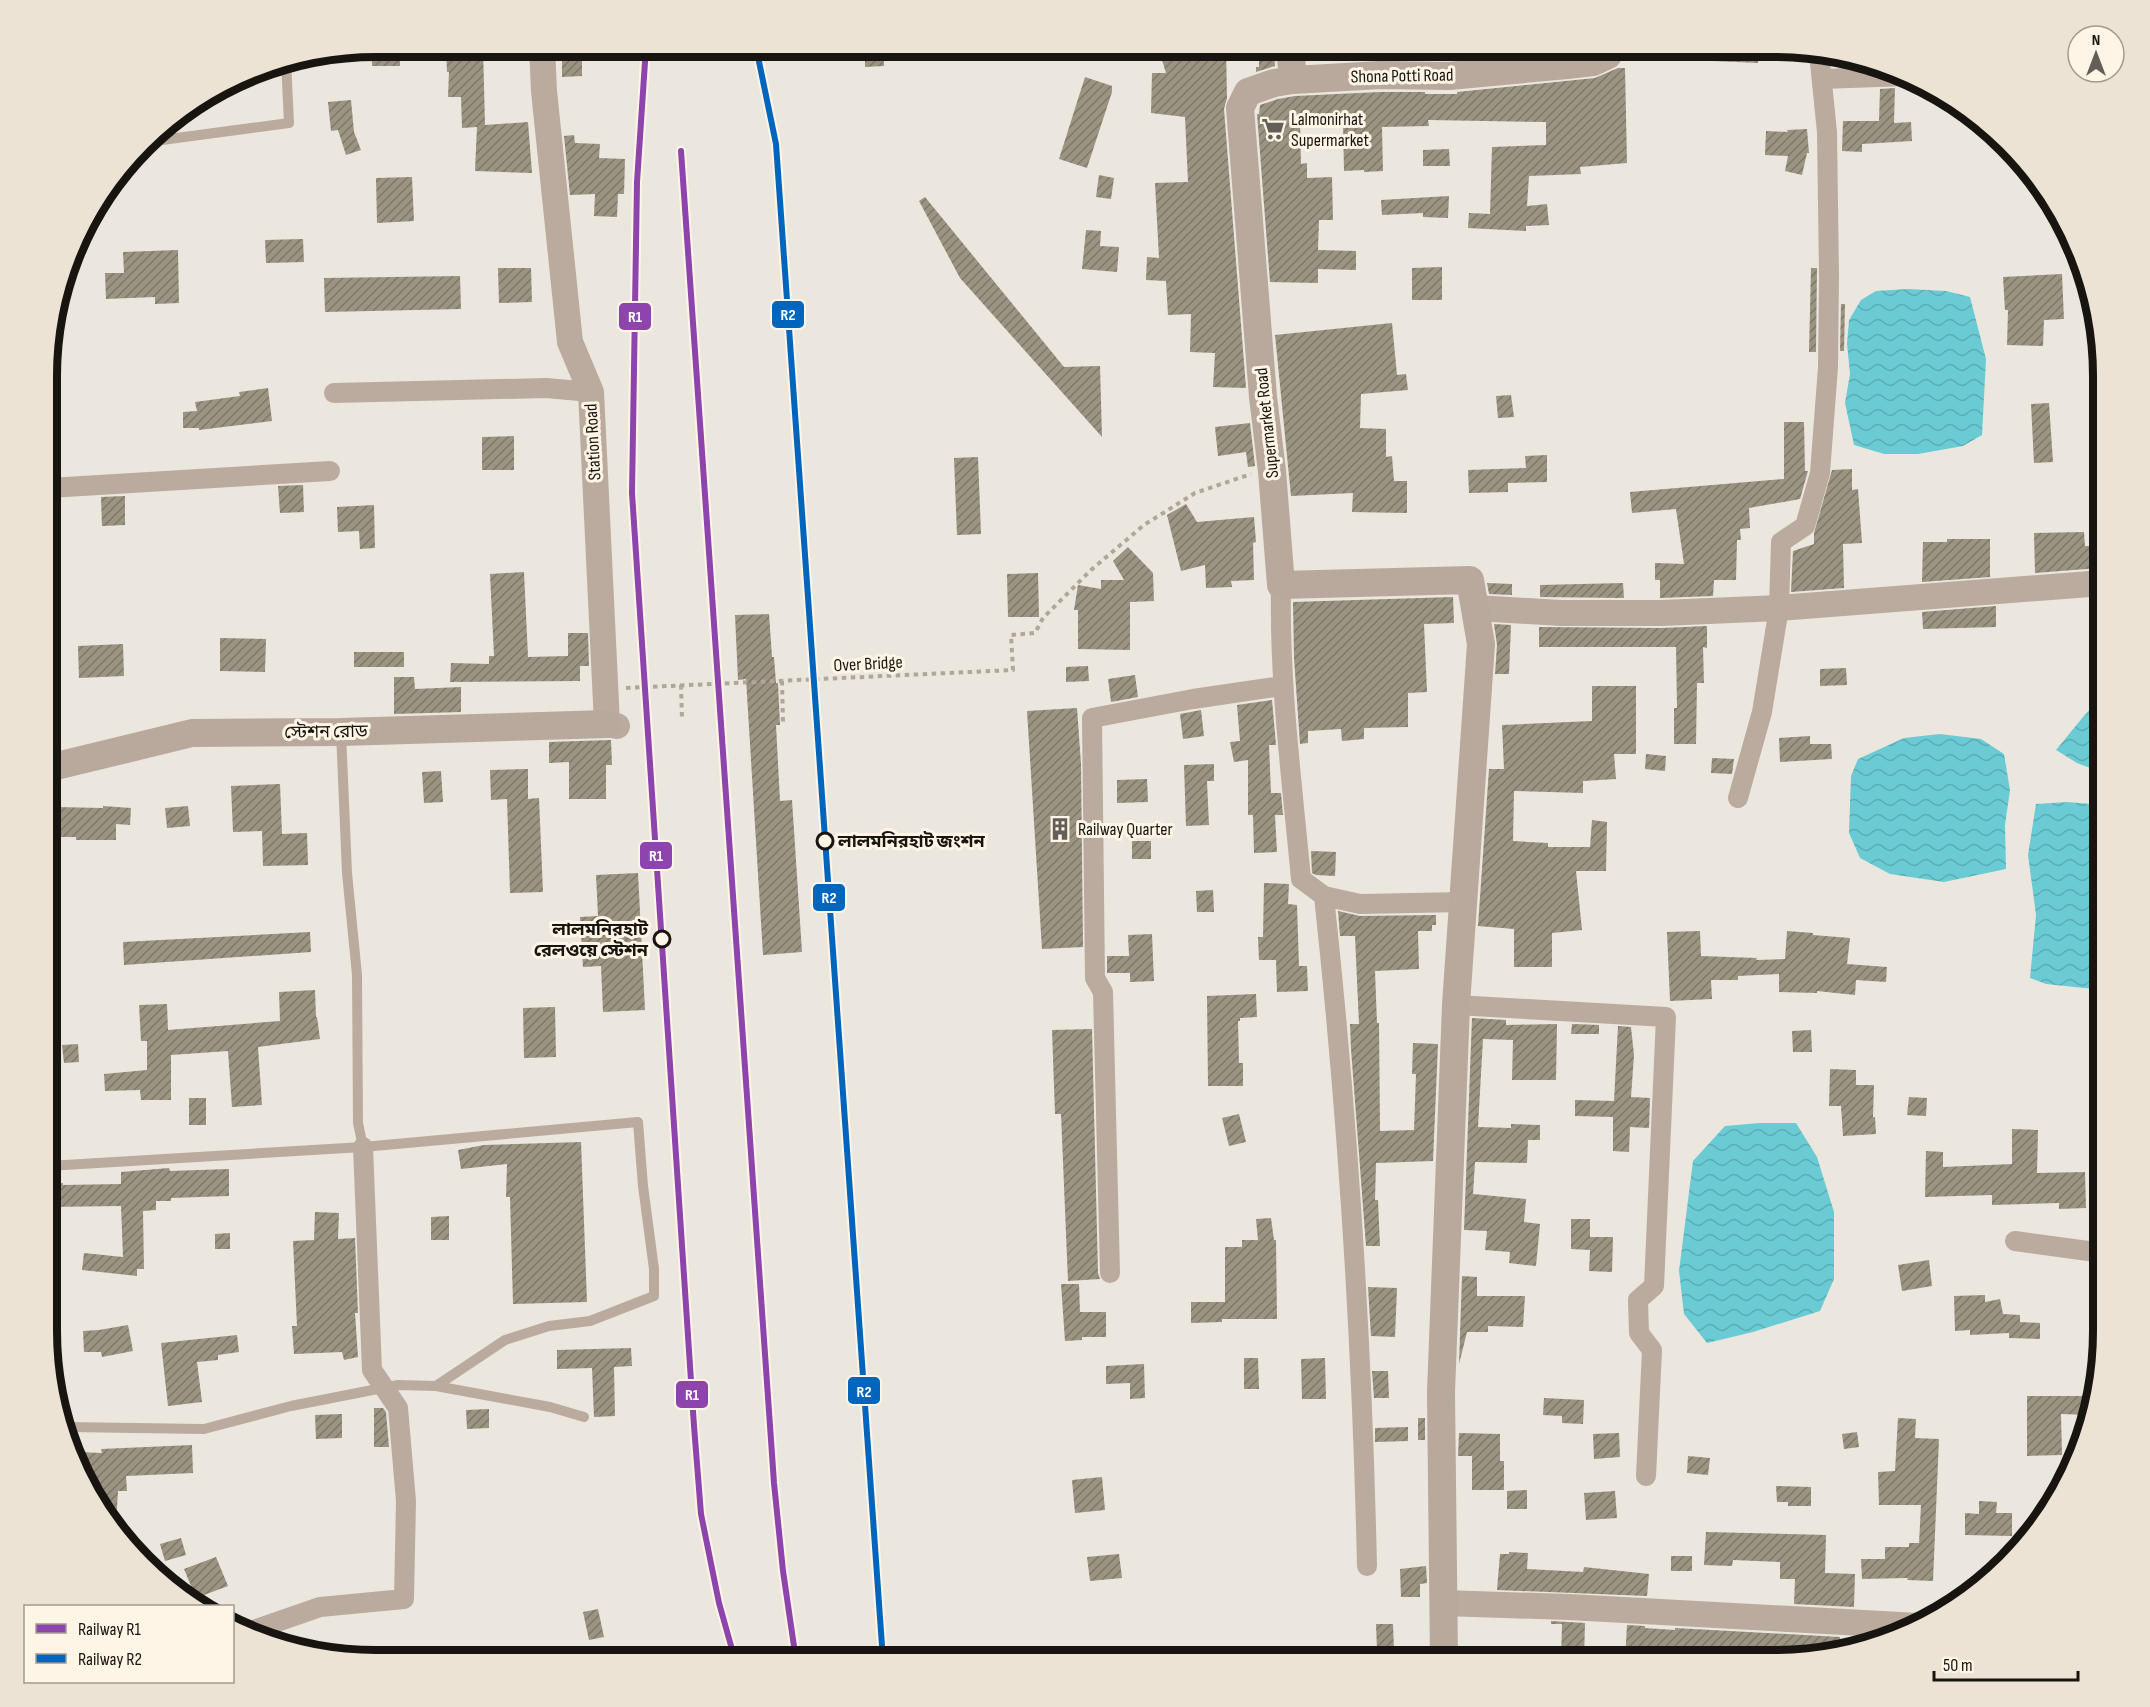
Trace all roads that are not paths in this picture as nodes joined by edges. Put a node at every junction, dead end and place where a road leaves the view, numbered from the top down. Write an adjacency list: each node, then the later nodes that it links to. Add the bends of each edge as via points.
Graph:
1 (542, 57): 10 (street, Station Road, via 570,342)
2 (1291, 57): 8 (main road)
3 (1606, 57): 8 (main road, Shona Potti Road, via 1593,62 1449,76)
4 (1820, 61): 7 (street)
5 (286, 70): 9 (lane, via 289,123)
6 (1885, 77): 7 (street)
7 (1822, 79): 17 (street, via 1827,132 1829,276 1828,367 1820,473 1804,526 1781,542)
8 (1293, 80): 15 (main road, Supermarket Road, via 1248,92 1240,108)
9 (161, 140)
10 (591, 392): 11 (street, via 546,388); 19 (street, Station Road)
11 (334, 393)
12 (330, 471): 13 (street)
13 (57, 488)
14 (2093, 584): 17 (street)
15 (1281, 585): 16 (main road, via 1470,580); 18 (street)
16 (1475, 608): 17 (street, via 1561,613); 24 (main road, via 1481,644)
17 (1779, 608): 22 (street, via 1762,712)
18 (1282, 686): 23 (street, via 1301,879); 30 (street, via 1092,718 1095,978 1103,992)
19 (612, 725): 20 (main road, স্টেশন রোড)
20 (341, 732): 21 (main road, স্টেশন রোড, via 192,733); 26 (lane, via 347,873 357,975 358,1123)
21 (57, 766)
22 (1738, 798)
23 (1324, 896): 24 (street, via 1360,904); 36 (street, via 1338,1029 1360,1344)
24 (1464, 902): 25 (main road)
25 (1456, 1005): 35 (street, via 1666,1017 1654,1286 1638,1300 1639,1333 1652,1350); 37 (main road, via 1441,1392)
26 (363, 1147): 27 (lane); 31 (lane, via 638,1122 654,1296 590,1321 549,1326 505,1340); 32 (street, via 372,1370)
27 (57, 1165)
28 (2014, 1241): 29 (street)
29 (2093, 1252)
30 (1110, 1273)
31 (436, 1386): 32 (lane); 33 (lane)
32 (384, 1388): 34 (lane, via 291,1406 204,1429); 39 (street, via 398,1408 406,1501 404,1599 320,1607)
33 (584, 1417)
34 (72, 1427)
35 (1646, 1476)
36 (1367, 1566)
37 (1443, 1603): 38 (street); 40 (main road)
38 (1898, 1625)
39 (259, 1628)
40 (1444, 1650)

